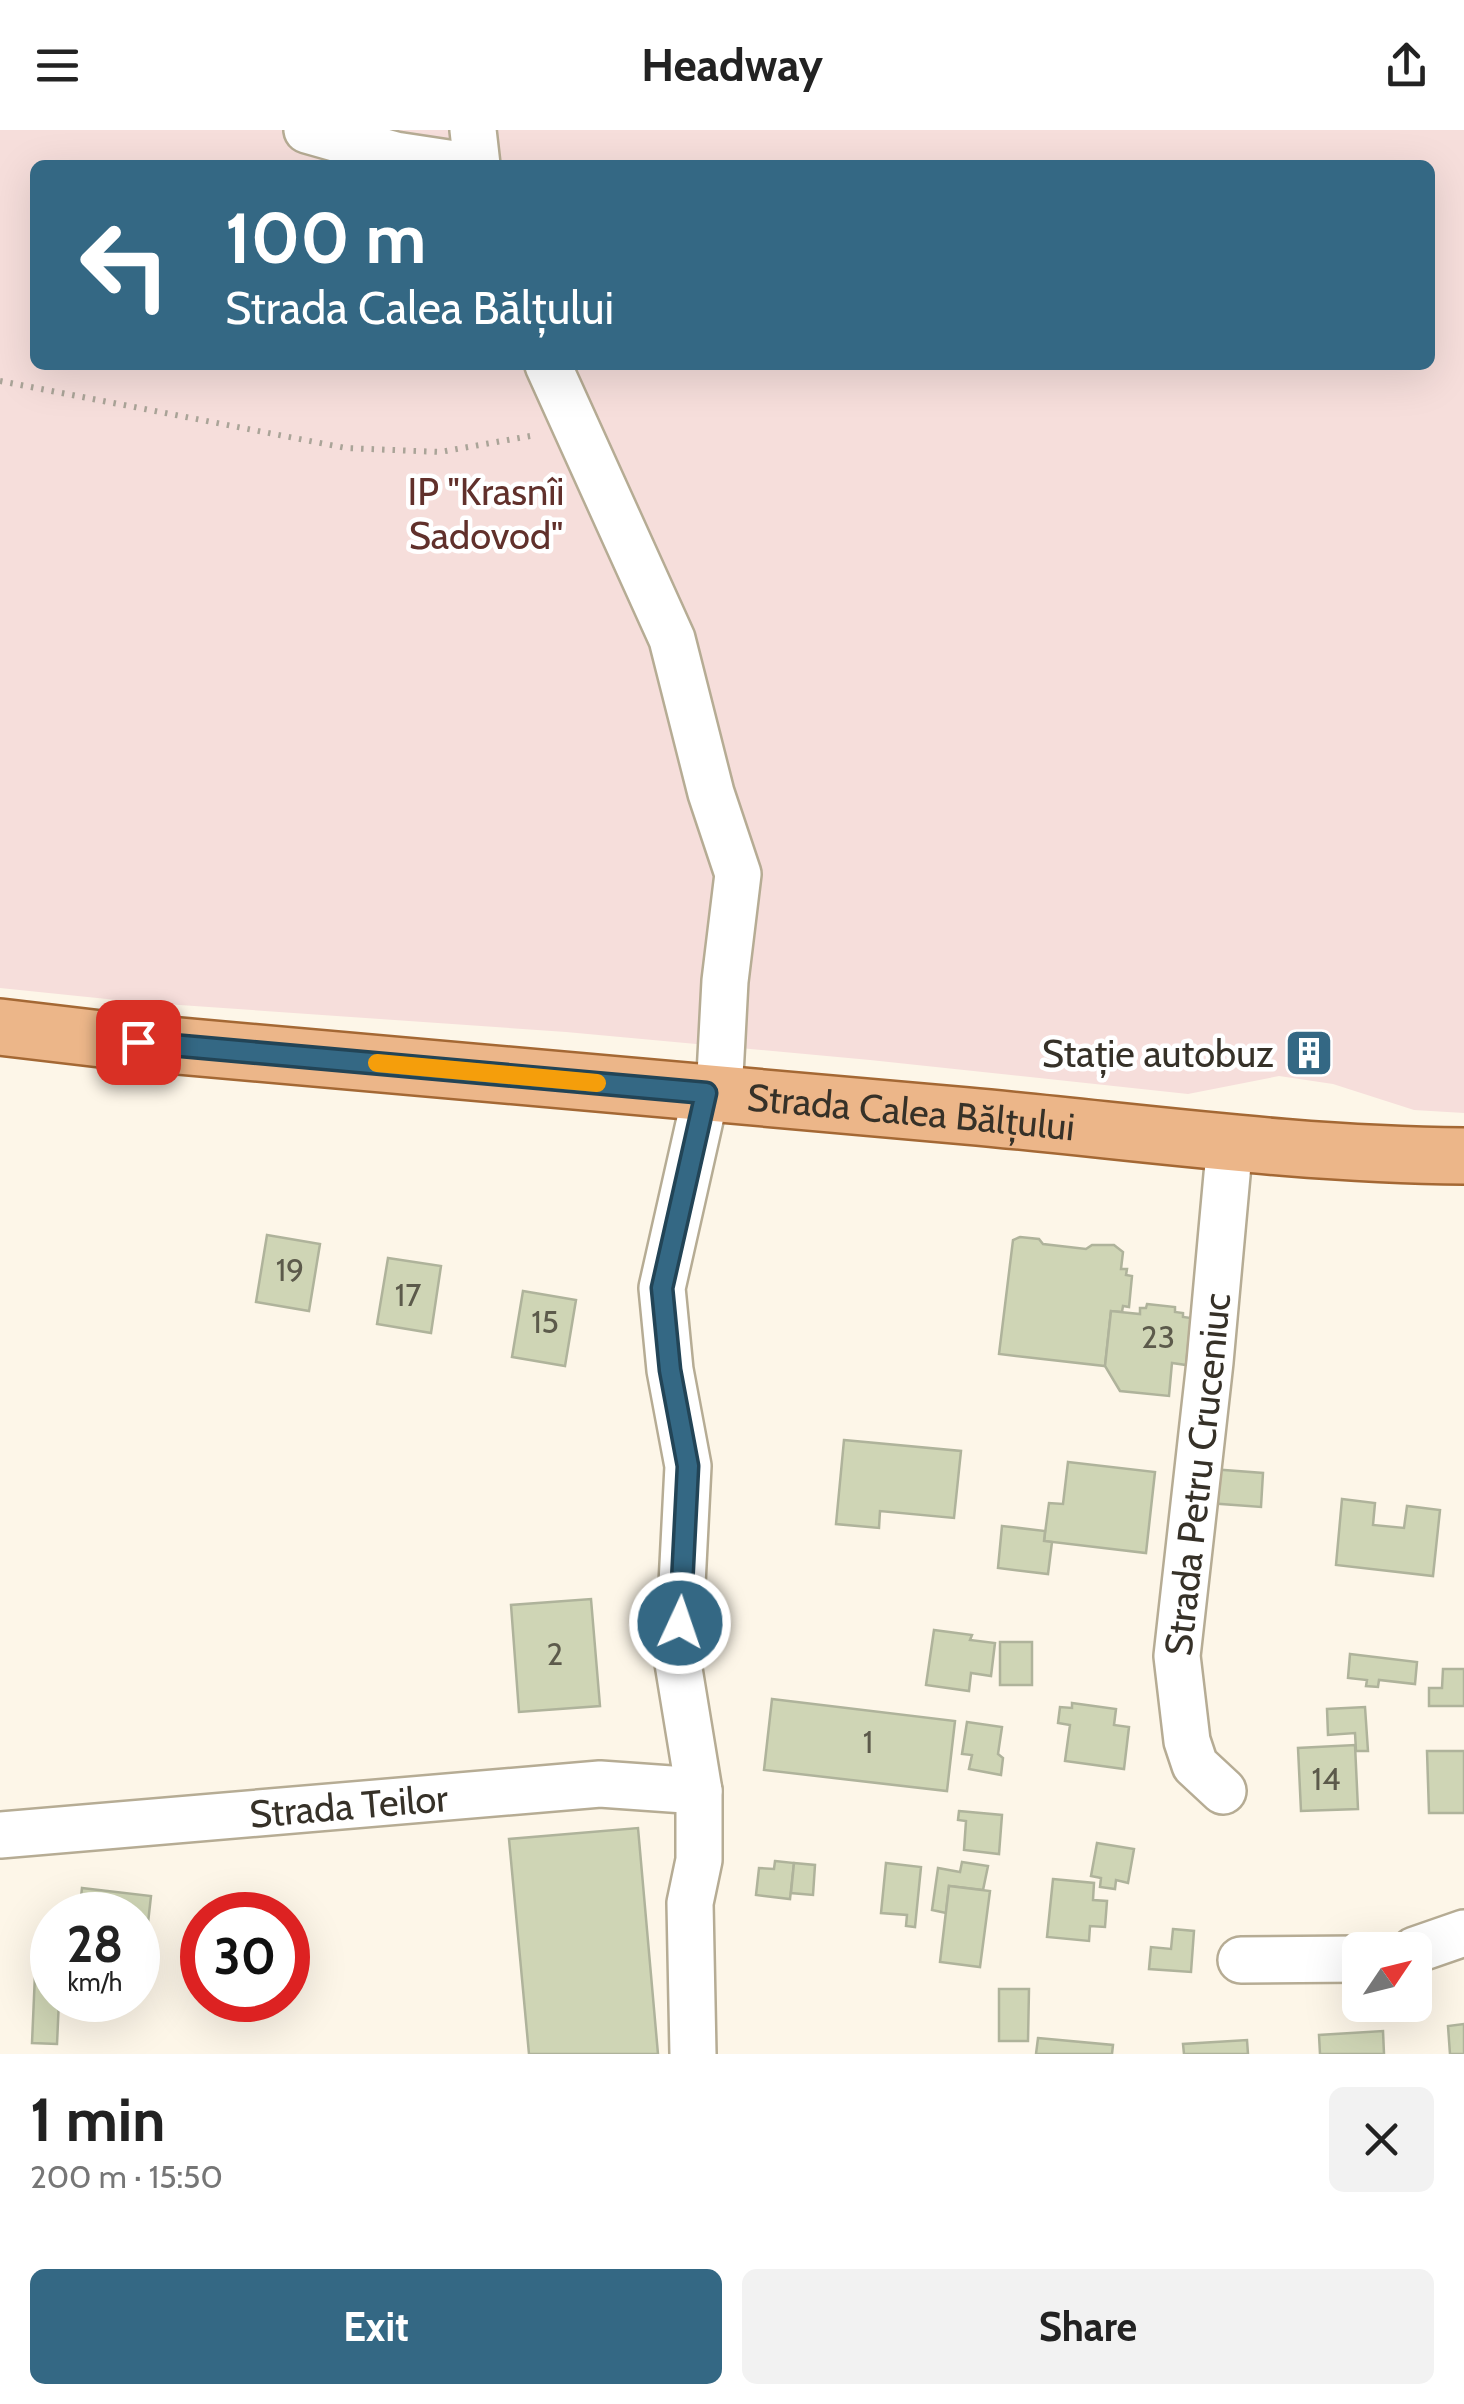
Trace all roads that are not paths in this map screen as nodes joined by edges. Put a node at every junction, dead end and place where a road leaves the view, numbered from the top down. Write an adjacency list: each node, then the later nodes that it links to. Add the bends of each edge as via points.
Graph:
1 (307, 130): 3 (street)
2 (473, 130): 4 (street)
3 (428, 160)
4 (476, 160)
5 (550, 370): 7 (street, via 672,639 738,874)
6 (0, 1028): 7 (main road, Strada Calea Bălțului)
7 (713, 1094): 8 (main road, Strada Calea Bălțului); 11 (street, via 662,1288 688,1466 678,1662)
8 (1230, 1142): 9 (main road, Strada Calea Bălțului); 10 (street, Strada Petru Cruceniuc, via 1177,1656 1190,1753)
9 (1464, 1156)
10 (1223, 1791)
11 (700, 1792): 12 (street, Strada Teilor, via 600,1784); 17 (street, via 699,1860 690,1903)
12 (0, 1835)
13 (1464, 1933): 14 (street)
14 (1432, 1944)
15 (1342, 1959): 16 (street)
16 (1241, 1960)
17 (692, 2054)

